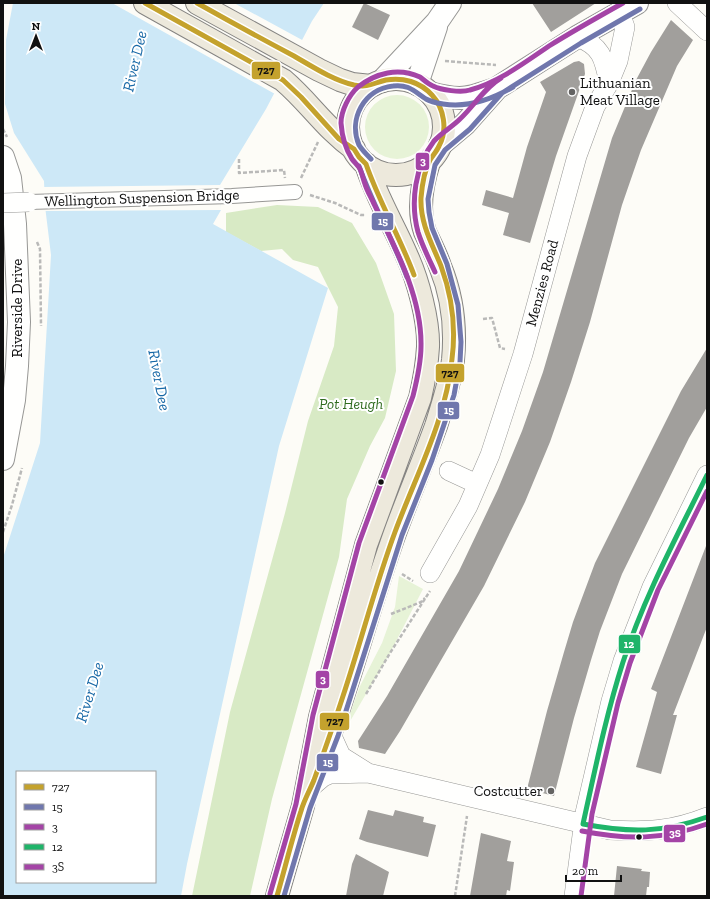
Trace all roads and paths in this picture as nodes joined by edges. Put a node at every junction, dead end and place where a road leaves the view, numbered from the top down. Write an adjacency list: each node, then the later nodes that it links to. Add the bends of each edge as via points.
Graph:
1 (145, 3): 18 (main road, via 283,80 339,139)
2 (197, 3): 11 (main road, via 340,80 352,84)
3 (450, 3): 6 (street)
4 (677, 3): 7 (street)
5 (628, 8): 8 (street); 12 (street, Menzies Road, via 618,61)
6 (437, 22): 9 (street); 11 (street)
7 (707, 32)
8 (577, 37): 10 (street); 12 (street, via 587,41 600,52)
9 (425, 59): 10 (path, via 503,66); 13 (street)
10 (518, 74): 14 (street)
11 (376, 83): 13 (main road, via 400,79); 18 (main road, via 360,95 352,107 348,121 349,136)
12 (609, 83): 30 (street, Menzies Road, via 595,107 577,156 523,354 490,455)
13 (424, 88): 14 (street, via 453,98 473,96); 16 (main road, via 440,107 444,125 443,135)
14 (497, 88): 16 (street, via 465,124)
15 (319, 140): 21 (path)
16 (434, 153): 18 (main road, via 420,168 398,174 376,170); 35 (main road, via 421,199 425,230 440,266 451,307 454,343 447,394 395,533)
17 (3, 157): 27 (street, Riverside Drive, via 10,178 15,224 19,322 14,400)
18 (360, 157): 24 (main road)
19 (239, 159): 20 (path, via 239,173)
20 (284, 170)
21 (295, 192): 22 (street, Wellington Suspension Bridge); 24 (path, via 324,199 361,215)
22 (28, 202): 23 (street, Wellington Suspension Bridge, bridge)
23 (3, 203)
24 (388, 216): 37 (main road, via 408,256 425,315 428,346 426,374 420,398 366,545 320,717)
25 (483, 319): 26 (path, via 492,318)
26 (500, 348)
27 (3, 459)
28 (450, 471): 30 (street)
29 (707, 475): 40 (street, via 652,587 624,661 611,701)
30 (477, 484): 32 (street, Menzies Road)
31 (400, 573): 32 (path)
32 (426, 584): 33 (path, via 421,602); 34 (path)
33 (391, 614)
34 (364, 698)
35 (331, 734): 36 (street, via 341,756); 37 (main road)
36 (368, 773): 37 (street, via 330,774 322,778); 38 (street)
37 (307, 797): 41 (main road)
38 (470, 797): 40 (street); 42 (path)
39 (707, 817): 40 (street, via 665,830 639,832 610,830)
40 (584, 824): 43 (street)
41 (277, 896)
42 (455, 896)
43 (574, 896)

